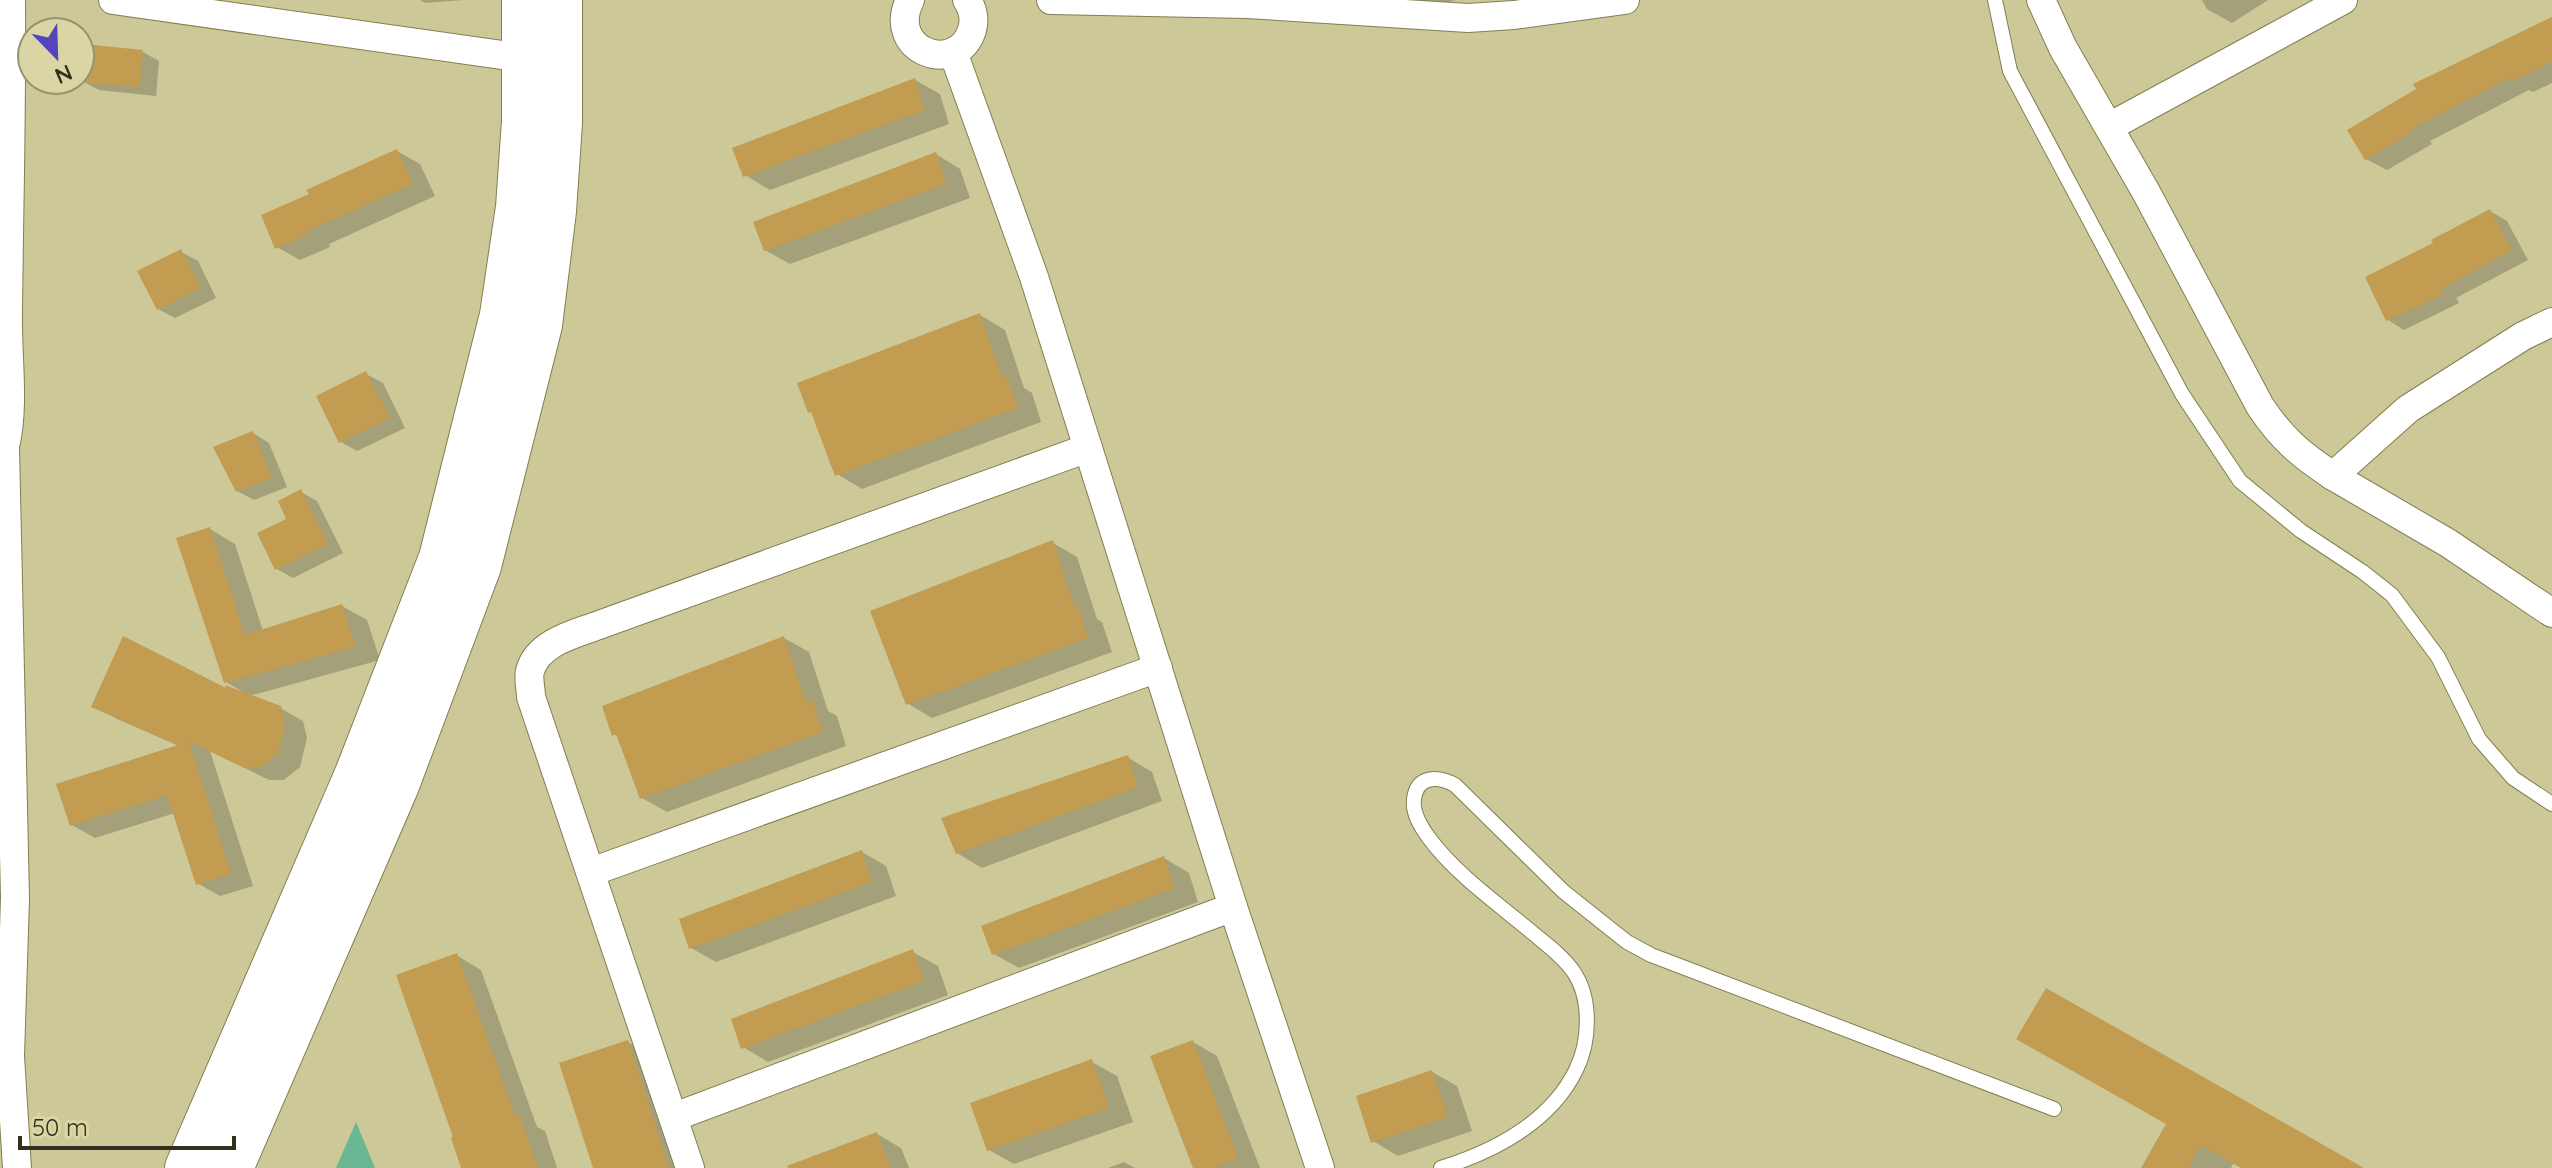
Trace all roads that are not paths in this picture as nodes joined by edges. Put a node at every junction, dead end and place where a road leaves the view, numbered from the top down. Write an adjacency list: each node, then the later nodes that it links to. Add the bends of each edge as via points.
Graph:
1 (11, 0): 15 (street)
2 (113, 0): 14 (street)
3 (524, 0): 14 (highway)
4 (560, 0): 38 (highway, via 560,123 540,325 479,566 397,785)
5 (910, 0): 13 (street, via 904,23 913,44 935,55)
6 (1051, 0): 12 (street, via 1247,4 1468,18)
7 (1625, 0): 12 (street)
8 (1995, 0): 28 (lane, via 2010,71 2182,394 2240,481 2392,595 2438,657 2479,739 2513,778)
9 (2041, 0): 16 (street)
10 (2343, 0): 16 (street)
11 (974, 2): 13 (street, via 972,29)
12 (1515, 8)
13 (953, 52): 21 (street, via 1034,277)
14 (523, 58): 37 (highway, via 518,207 502,315 441,558 357,774)
15 (6, 95): 17 (street)
16 (2109, 127): 22 (street, via 2260,406 2304,457)
17 (5, 218): 19 (street)
18 (2552, 322): 22 (street, via 2408,409)
19 (4, 326): 20 (street, via 11,422)
20 (2, 447): 23 (street)
21 (1088, 448): 25 (street); 29 (street, via 599,625 536,656 529,673 531,697)
22 (2333, 476): 24 (street, via 2448,543)
23 (4, 559): 26 (street)
24 (2552, 613)
25 (1158, 668): 29 (street); 31 (street)
26 (5, 682): 27 (street)
27 (7, 785): 30 (street)
28 (2552, 804)
29 (591, 872): 34 (street)
30 (8, 898): 32 (street)
31 (1233, 907): 34 (street); 40 (street)
32 (6, 1020): 35 (street)
33 (2054, 1109): 41 (lane, via 1651,955 1564,892 1468,795 1443,778 1431,778 1416,788 1414,798 1415,814 1427,835 1574,972 1587,1017 1583,1056 1568,1085 1548,1107 1494,1148)
34 (674, 1117): 39 (street)
35 (8, 1137): 36 (street)
36 (17, 1168)
37 (187, 1168)
38 (231, 1168)
39 (690, 1168)
40 (1320, 1168)
41 (1441, 1168)

